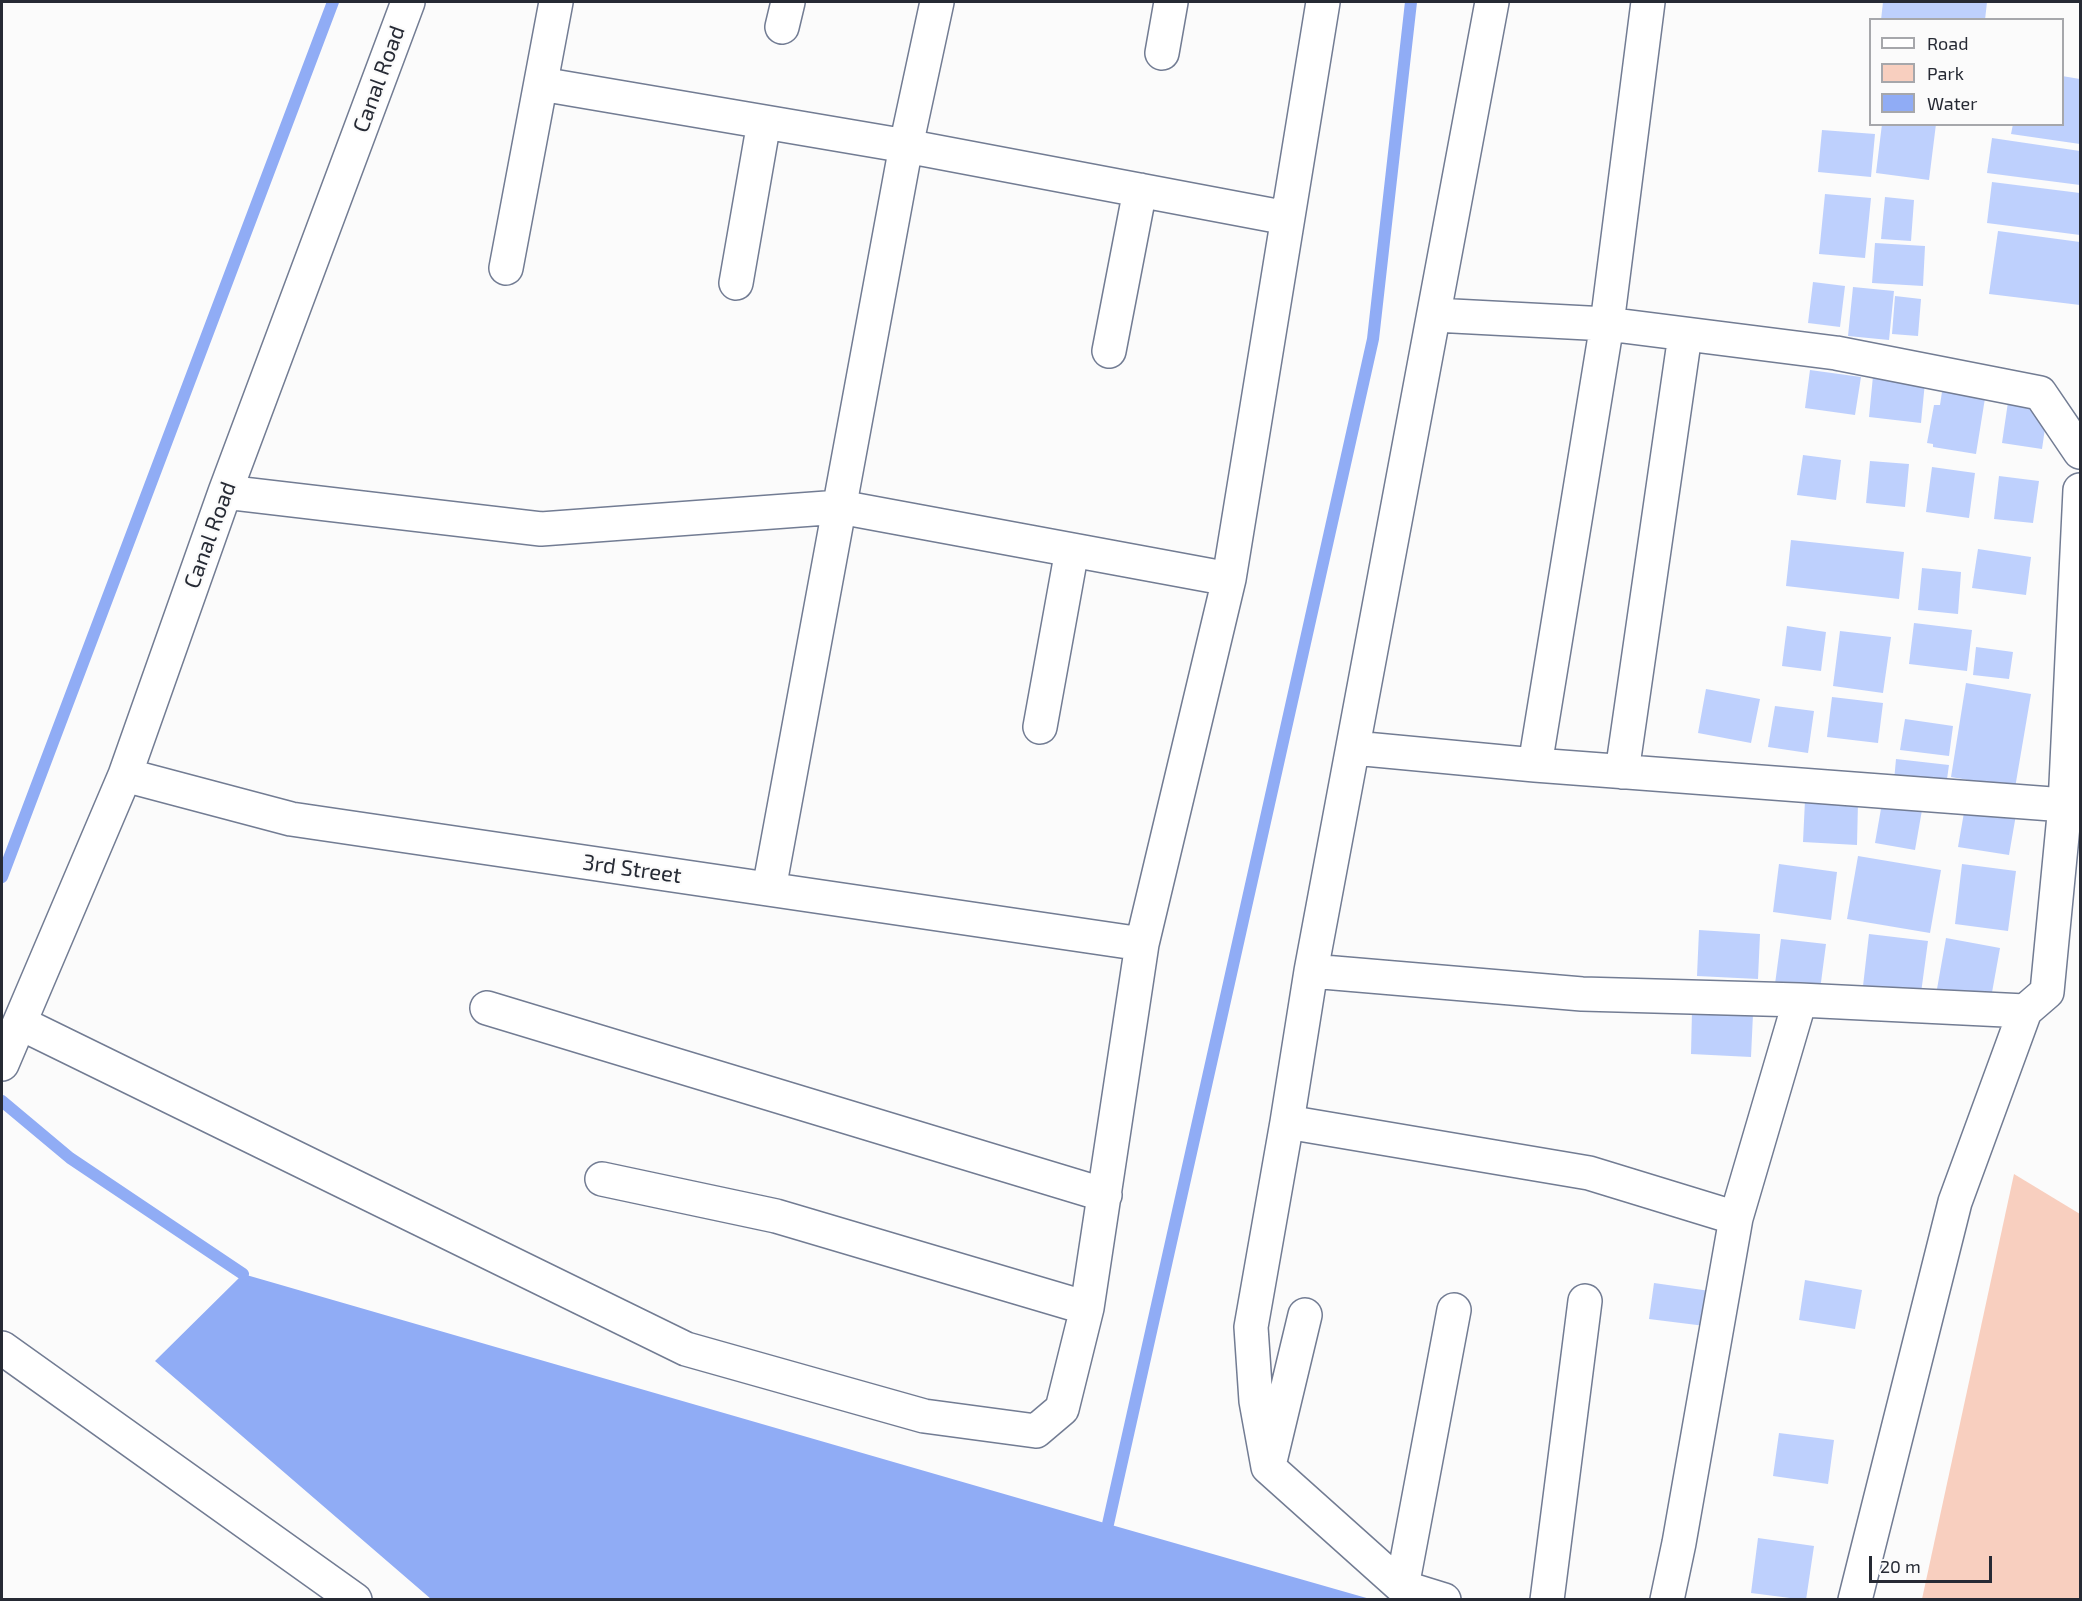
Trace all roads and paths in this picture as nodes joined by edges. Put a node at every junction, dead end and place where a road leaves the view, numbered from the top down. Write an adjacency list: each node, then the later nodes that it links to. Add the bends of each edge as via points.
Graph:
1 (408, 2): 22 (street, Canal Road)
2 (556, 2): 9 (street)
3 (936, 2): 11 (street)
4 (1171, 2): 8 (street)
5 (1323, 2): 13 (street)
6 (1492, 2): 16 (street)
7 (1648, 2): 17 (street)
8 (1162, 53)
9 (541, 84): 10 (street); 14 (street)
10 (764, 122): 11 (street); 15 (street)
11 (906, 146): 12 (street); 23 (street)
12 (1140, 190): 13 (street); 19 (street)
13 (1287, 218): 25 (street)
14 (506, 268)
15 (736, 283)
16 (1434, 315): 17 (street); 27 (street)
17 (1607, 324): 18 (street); 28 (street)
18 (1685, 335): 20 (street, via 1836,353 2040,393); 29 (street)
19 (1109, 351)
20 (2080, 452)
21 (2080, 490): 31 (street)
22 (225, 492): 23 (street, via 541,529); 30 (street, Canal Road)
23 (840, 507): 24 (street); 32 (street)
24 (1072, 550): 25 (street); 26 (street)
25 (1229, 579): 33 (street)
26 (1040, 728)
27 (1354, 748): 28 (street); 34 (street)
28 (1535, 765): 29 (street)
29 (1622, 771): 31 (street)
30 (125, 775): 32 (street, 3rd Street, via 291,819); 38 (street, Canal Road)
31 (2065, 805): 37 (street, via 2047,992)
32 (769, 889): 33 (street, 3rd Street)
33 (1142, 944): 42 (street)
34 (1311, 971): 35 (street, via 1582,994); 40 (street)
35 (1800, 1000): 37 (street); 43 (street)
36 (487, 1008): 42 (street)
37 (2025, 1011): 55 (street, via 1955,1202)
38 (20, 1023): 39 (street, Canal Road); 45 (street, via 686,1349 924,1416 1036,1431 1062,1409)
39 (2, 1064)
40 (1287, 1122): 43 (street, via 1589,1173); 49 (street, via 1251,1327 1256,1401)
41 (602, 1179): 45 (street, via 776,1216)
42 (1105, 1195): 45 (street)
43 (1736, 1218): 54 (street)
44 (1585, 1301): 53 (street)
45 (1087, 1308)
46 (1454, 1310): 50 (street)
47 (1305, 1315): 49 (street)
48 (2, 1348): 51 (street)
49 (1268, 1467): 50 (street)
50 (1402, 1587): 52 (street)
51 (355, 1599)
52 (1444, 1599)
53 (1547, 1599)
54 (1667, 1599)
55 (1855, 1599)

